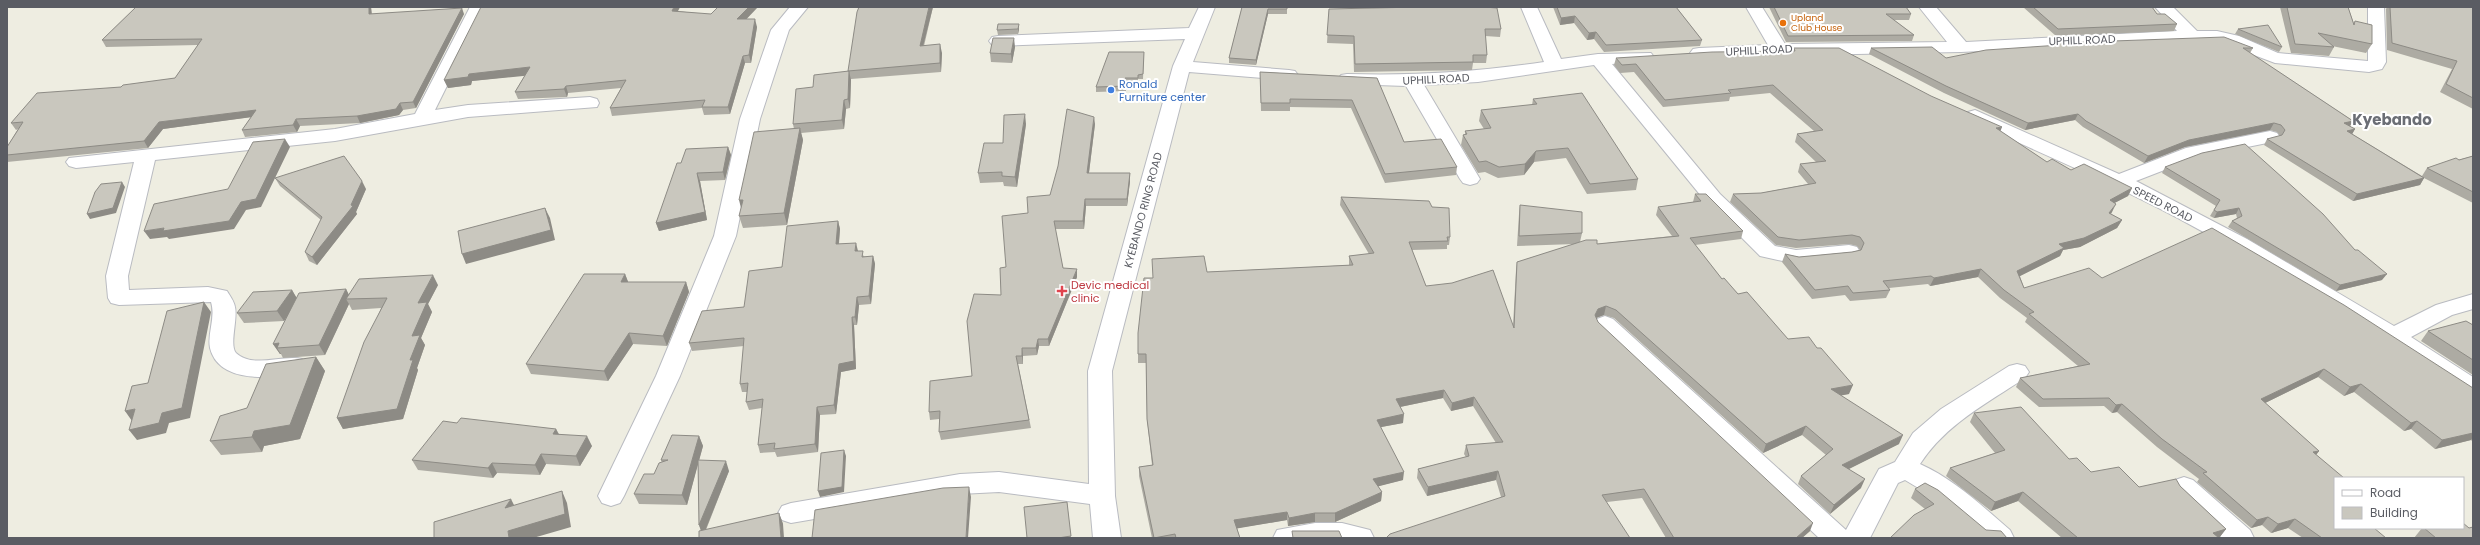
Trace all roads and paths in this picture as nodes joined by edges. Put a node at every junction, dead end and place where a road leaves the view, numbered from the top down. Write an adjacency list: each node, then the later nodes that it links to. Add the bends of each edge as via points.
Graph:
1 (478, 7): 26 (street)
2 (800, 7): 41 (street, via 780,30 750,118 725,236 668,376)
3 (1207, 7): 9 (street, KYEBANDO RING ROAD)
4 (1530, 7): 19 (street)
5 (1754, 7): 14 (street)
6 (2163, 7): 10 (street)
7 (2376, 7): 10 (street, UPHILL ROAD, via 2377,59 2374,66 2292,60 2266,55 2224,37)
8 (1929, 8): 12 (street)
9 (1196, 33): 11 (street); 18 (street, KYEBANDO RING ROAD)
10 (2193, 37): 12 (street, UPHILL ROAD)
11 (998, 41)
12 (1961, 47): 13 (street, UPHILL ROAD)
13 (1838, 48): 14 (street, UPHILL ROAD); 20 (street)
14 (1779, 49): 15 (street, UPHILL ROAD)
15 (1685, 54)
16 (1661, 56): 17 (street, UPHILL ROAD)
17 (1598, 59): 19 (street, UPHILL ROAD); 32 (street, via 1713,198 1768,251 1796,257)
18 (1182, 66): 21 (street); 42 (street, KYEBANDO RING ROAD, via 1100,371)
19 (1555, 67): 23 (street, UPHILL ROAD, via 1478,77)
20 (1878, 68)
21 (1306, 76)
22 (1330, 78): 23 (street, UPHILL ROAD)
23 (1412, 81): 30 (street)
24 (590, 103): 26 (street, via 468,111)
25 (1957, 108): 31 (street, SPEED ROAD)
26 (422, 118): 28 (street, via 335,135)
27 (2270, 137): 31 (street, via 2193,152)
28 (146, 155): 29 (street); 36 (street, via 117,276 119,298 122,300 208,294 219,296 225,312 222,349 231,362 250,369)
29 (76, 162)
30 (1470, 179)
31 (2119, 181): 35 (street, SPEED ROAD, via 2205,224)
32 (1848, 252)
33 (2473, 300): 35 (street, via 2444,310)
34 (1604, 324): 47 (street)
35 (2395, 336): 38 (street, SPEED ROAD)
36 (312, 364)
37 (2017, 372): 39 (street, via 1950,415 1922,440)
38 (2473, 389)
39 (1903, 470): 48 (street, via 1894,471 1888,476); 49 (street, via 1918,474 1930,482)
40 (2184, 487): 50 (street)
41 (611, 496)
42 (1102, 496): 43 (street, via 999,482 960,484); 44 (street, KYEBANDO RING ROAD)
43 (791, 513)
44 (1107, 538)
45 (1287, 538): 46 (street, via 1342,532)
46 (1360, 538)
47 (1837, 538)
48 (1856, 538)
49 (2000, 538)
50 (2240, 538)

